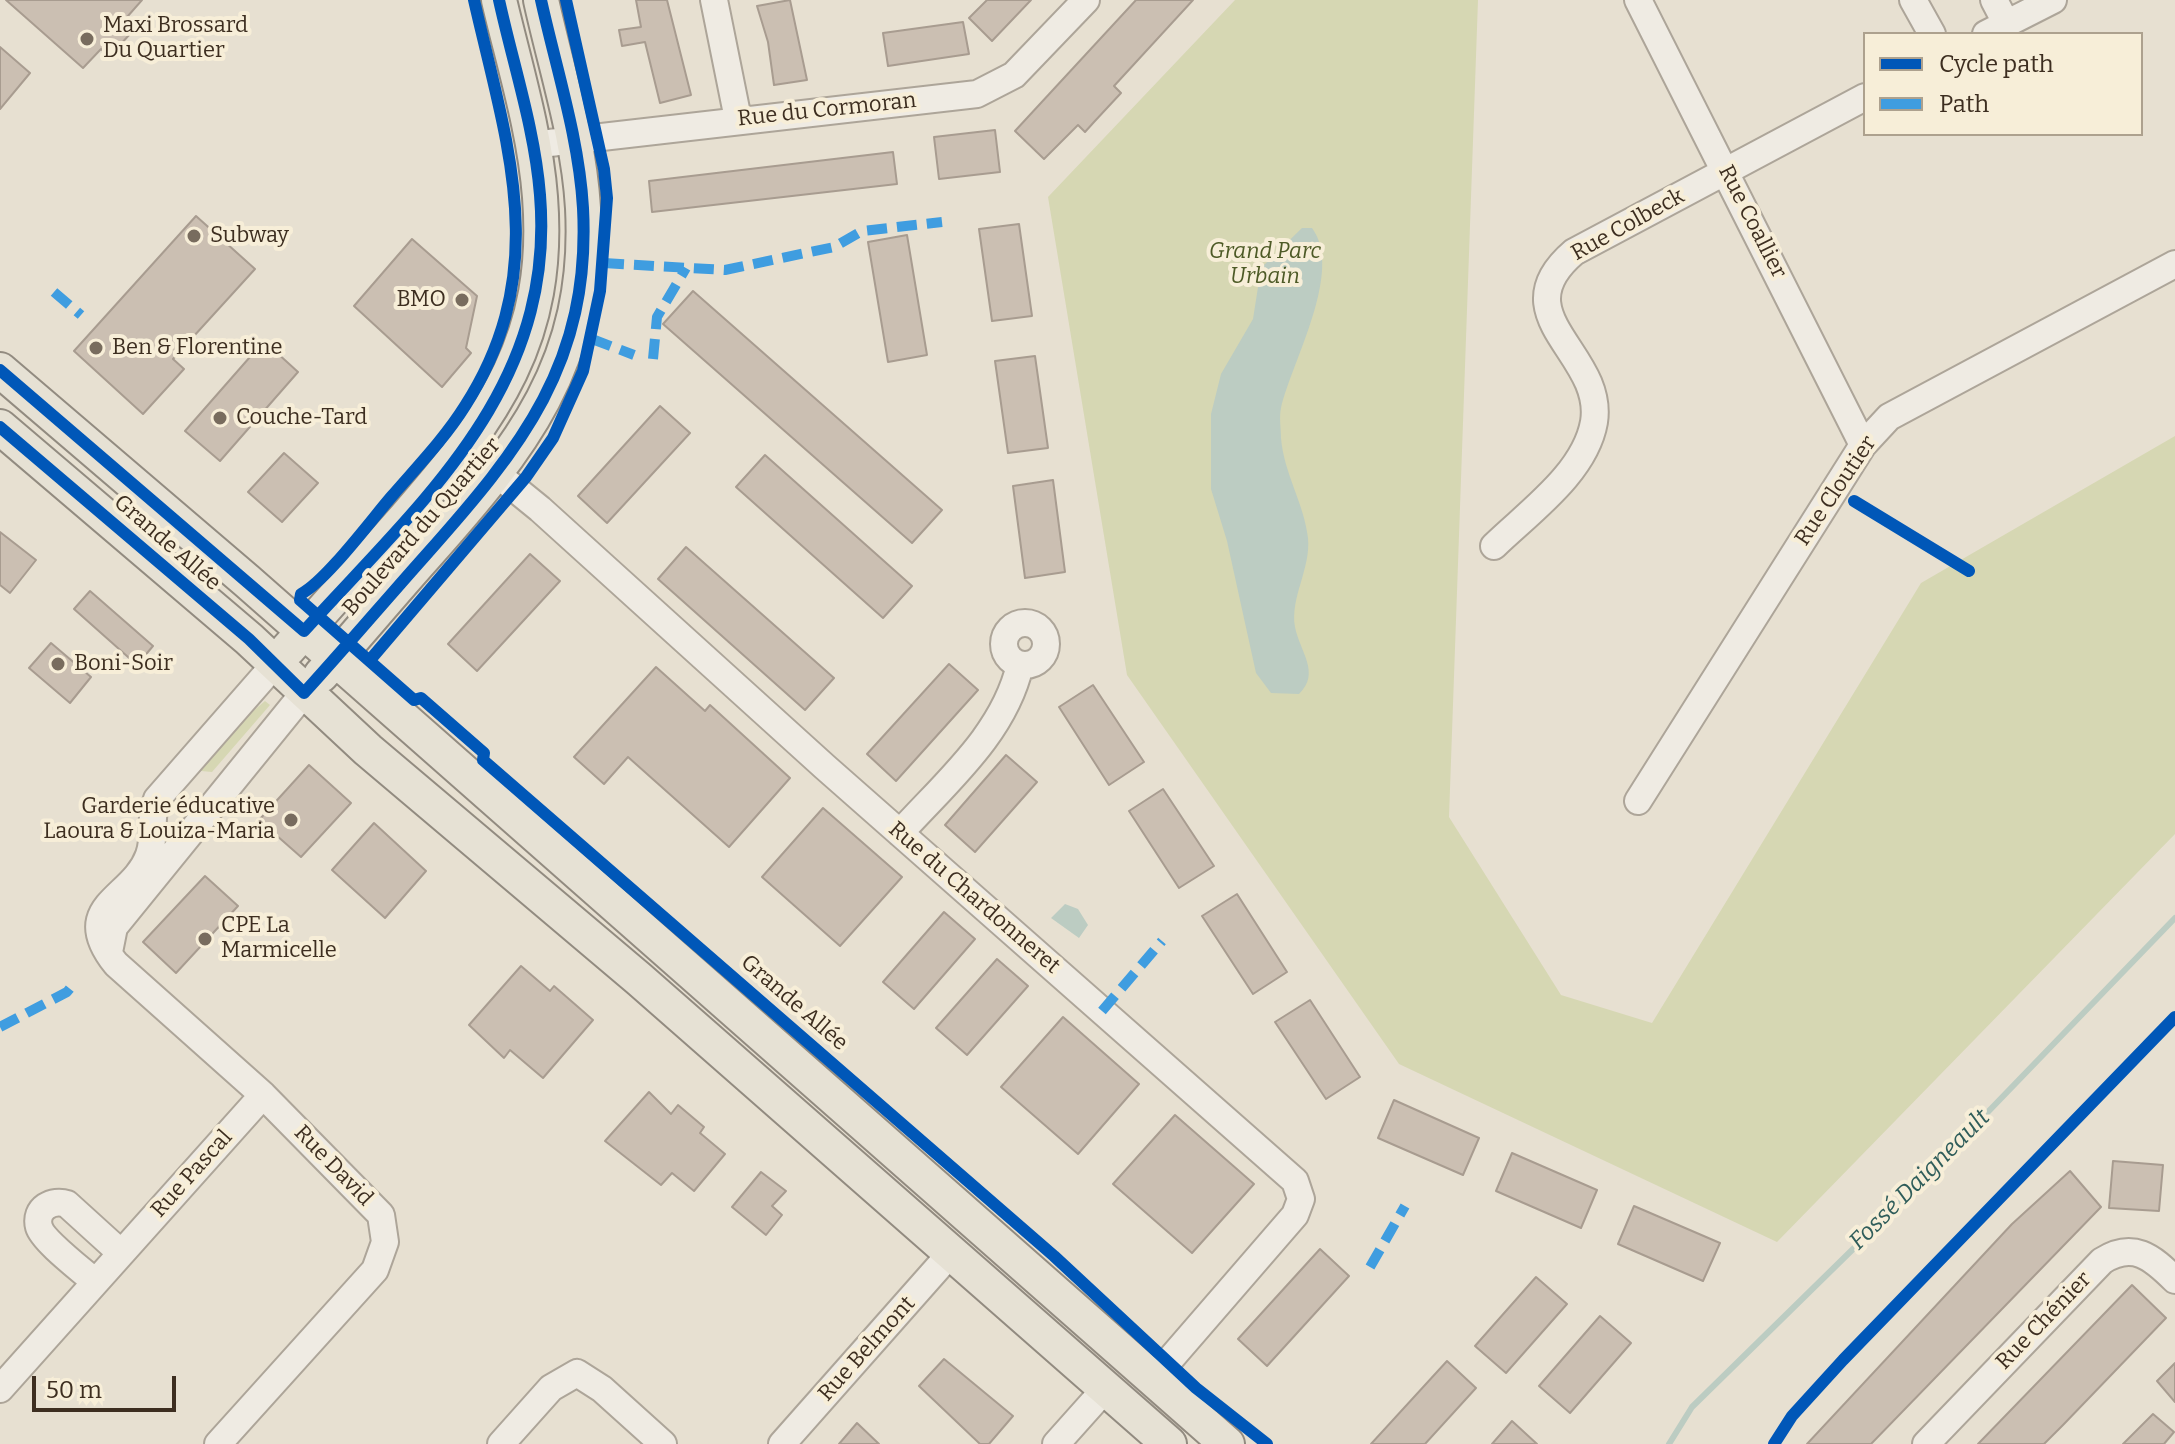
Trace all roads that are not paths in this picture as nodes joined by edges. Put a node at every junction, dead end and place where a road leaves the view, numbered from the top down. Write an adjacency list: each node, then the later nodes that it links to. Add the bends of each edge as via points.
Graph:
1 (499, 0): 14 (main road, Boulevard du Quartier)
2 (541, 0): 13 (main road, Boulevard du Quartier)
3 (714, 0): 12 (street)
4 (1086, 0): 12 (street, Rue du Cormoran, via 1014,75 977,94)
5 (1638, 0): 15 (street, Rue Coallier)
6 (1913, 0): 10 (street)
7 (1994, 0): 9 (street)
8 (2053, 0): 9 (street)
9 (1996, 29)
10 (1931, 32)
11 (1863, 98): 15 (street, Rue Colbeck)
12 (738, 119): 13 (street, Rue du Cormoran)
13 (573, 140): 14 (street, Rue du Cormoran); 21 (main road, Boulevard du Quartier, via 583,224 572,321 549,390)
14 (532, 145): 20 (main road, Boulevard du Quartier, via 541,228 532,311 508,379)
15 (1726, 170): 19 (street, Rue Coallier); 22 (street, Rue Colbeck, via 1574,252 1555,269 1545,290 1549,313 1590,386 1594,421 1575,466)
16 (2175, 264): 19 (street, Rue Cloutier, via 1889,417)
17 (0, 370): 23 (main road, Grande Allée)
18 (0, 427): 25 (main road, Grande Allée)
19 (1863, 445): 28 (street, Rue Cloutier)
20 (465, 448): 21 (street, Rue du Chardonneret); 23 (main road, Boulevard du Quartier)
21 (498, 474): 24 (main road, Boulevard du Quartier); 29 (street, Rue du Chardonneret)
22 (1494, 546)
23 (304, 631): 24 (main road, Grande Allée); 25 (main road, Boulevard du Quartier)
24 (335, 659): 27 (main road, Boulevard du Quartier); 36 (main road, Grande Allée)
25 (275, 664): 27 (main road, Grande Allée); 30 (street, via 157,799 149,857 99,918 99,935)
26 (1020, 665): 29 (street, via 995,726)
27 (304, 693): 30 (street, via 114,927); 33 (main road, Grande Allée)
28 (1638, 801)
29 (900, 833): 36 (street, Rue du Chardonneret, via 1299,1188 1295,1215)
30 (109, 952): 31 (street, Rue David)
31 (263, 1095): 32 (street, Rue Pascal); 39 (street, Rue David, via 381,1215 385,1242 375,1270)
32 (121, 1253): 35 (street, Rue Pascal); 35 (street, via 67,1204 56,1202 43,1209 38,1220 41,1233)
33 (951, 1253): 37 (main road, Grande Allée); 42 (street, Rue Belmont)
34 (2175, 1280): 46 (street, Rue Chénier, via 2145,1254 2114,1253)
35 (95, 1282): 38 (street, Rue Pascal)
36 (1154, 1378): 45 (main road, Grande Allée)
37 (1106, 1388): 43 (street); 44 (main road, Grande Allée)
38 (0, 1389)
39 (218, 1444)
40 (501, 1444): 41 (street, via 551,1388 577,1373)
41 (663, 1444)
42 (782, 1444)
43 (1056, 1444)
44 (1169, 1444)
45 (1227, 1444)
46 (1926, 1444)

